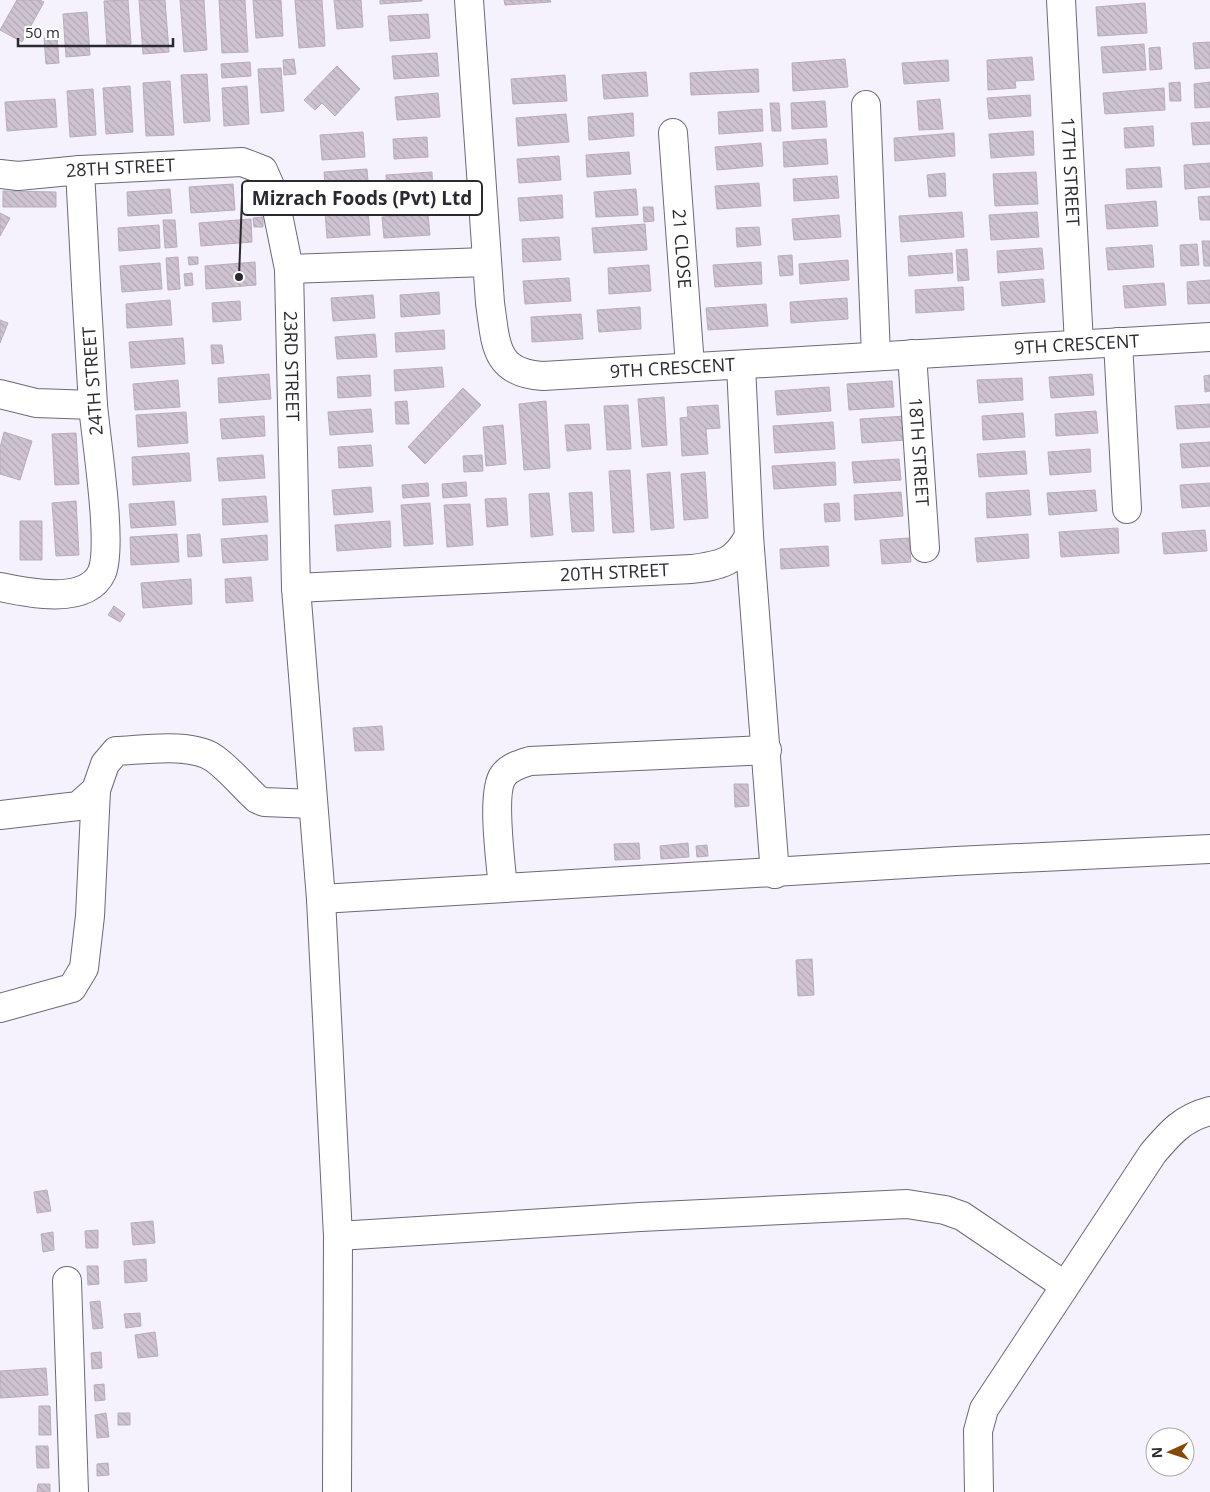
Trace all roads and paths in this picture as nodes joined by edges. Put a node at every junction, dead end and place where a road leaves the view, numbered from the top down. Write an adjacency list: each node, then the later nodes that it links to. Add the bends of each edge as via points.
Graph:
1 (469, 0): 8 (street, 9TH CRESCENT)
2 (1061, 0): 12 (street, 17TH STREET)
3 (866, 105): 14 (street)
4 (673, 133): 16 (street, 21 CLOSE)
5 (242, 162): 6 (street, 28TH STREET); 9 (street, 23RD STREET, via 263,170 274,195)
6 (80, 170): 7 (street, 28TH STREET, via 18,176); 18 (street, 24TH STREET)
7 (0, 174)
8 (486, 262): 9 (street); 16 (street, 9TH CRESCENT, via 496,346 502,359 514,370 543,376)
9 (289, 269): 23 (street, 23RD STREET)
10 (1210, 337): 11 (street, 9TH CRESCENT)
11 (1118, 342): 12 (street, 9TH CRESCENT); 19 (street)
12 (1080, 344): 13 (street, 9TH CRESCENT)
13 (912, 354): 14 (street, 9TH CRESCENT); 21 (street, 18TH STREET)
14 (876, 356): 15 (street, 9TH CRESCENT)
15 (741, 365): 16 (street, 9TH CRESCENT); 20 (street)
16 (690, 366)
17 (0, 394): 18 (street, via 36,403)
18 (94, 405): 22 (street, 24TH STREET, via 104,519 102,572 88,587 69,593 45,595)
19 (1127, 510)
20 (748, 536): 23 (street, 20TH STREET, via 741,552 728,562 709,567); 24 (street)
21 (925, 548)
22 (0, 588)
23 (296, 588): 26 (street, 23RD STREET)
24 (767, 750): 29 (street); 30 (street, via 530,762 512,768 503,775 498,793)
25 (96, 790): 26 (street, via 105,764 116,752 193,750 214,758 264,802); 27 (street, via 78,806); 32 (street, via 84,968 72,988)
26 (313, 804): 31 (street, 23RD STREET)
27 (0, 815)
28 (1210, 850): 29 (street)
29 (775, 874): 30 (street)
30 (503, 888): 31 (street)
31 (321, 899): 34 (street, 23RD STREET)
32 (0, 1008)
33 (1210, 1111): 36 (street, via 1190,1117 1164,1140)
34 (338, 1236): 36 (street, via 907,1204 962,1216); 38 (street, 23RD STREET)
35 (68, 1281): 37 (street)
36 (1064, 1284): 39 (street, via 984,1409 977,1438)
37 (74, 1492)
38 (337, 1492)
39 (979, 1492)

